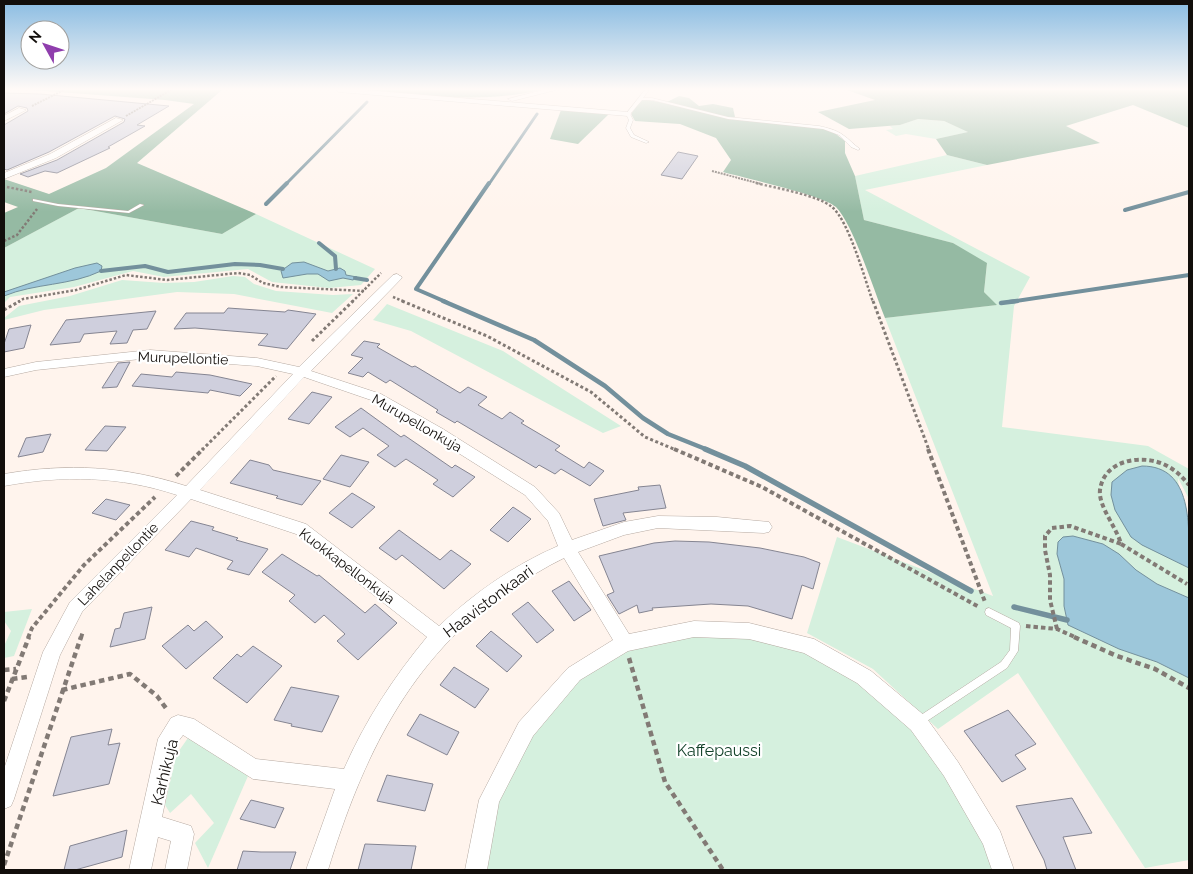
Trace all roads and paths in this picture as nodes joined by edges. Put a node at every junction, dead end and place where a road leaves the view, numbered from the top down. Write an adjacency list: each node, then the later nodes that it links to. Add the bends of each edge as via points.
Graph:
1 (99, 131): 7 (street, via 53,156)
2 (629, 131): 4 (lane, via 632,136)
3 (833, 131): 5 (lane)
4 (647, 142)
5 (858, 149)
6 (712, 171): 26 (path, via 809,197 832,207 843,221)
7 (4, 176)
8 (4, 186): 9 (path, via 31,191)
9 (35, 200): 10 (lane, via 129,212); 11 (path, via 38,208 17,235)
10 (142, 205)
11 (4, 242)
12 (381, 273): 14 (path)
13 (397, 277): 15 (street)
14 (362, 291): 15 (path); 16 (path, via 281,287 238,273 167,280 126,275 76,290 23,299)
15 (380, 294): 17 (street); 26 (path, via 487,336 591,392 645,437 762,487)
16 (4, 310)
17 (302, 372): 18 (street, Murupellontie, via 257,362 150,354 36,366); 21 (street, Lahelanpellontie); 24 (street, Murupellonkuja, via 376,397 530,491 554,517)
18 (4, 373)
19 (4, 480): 21 (street, Kuokkapellonkuja, via 38,474 105,473)
20 (1189, 485): 23 (path, via 1177,470 1156,460 1118,464 1104,477 1100,492 1119,533)
21 (189, 492): 29 (street, Kuokkapellonkuja, via 301,529); 37 (street, Lahelanpellontie, via 76,607 52,652)
22 (764, 527): 24 (street, Haavistonkaari, via 659,522 613,531)
23 (1120, 544): 25 (path); 28 (path, via 1070,526 1052,528 1045,536 1050,600)
24 (567, 548): 29 (street, Haavistonkaari, via 520,573); 30 (street, Murupellonkuja)
25 (1187, 584)
26 (989, 612): 27 (lane)
27 (1016, 626): 28 (path); 34 (lane, via 1014,651 1004,665)
28 (1057, 629): 33 (path, via 1154,669)
29 (440, 637): 36 (street, Haavistonkaari, via 412,670 371,735)
30 (625, 643): 34 (street, via 694,629 749,631 808,645 864,677); 43 (street, via 574,674 526,729 489,800); 44 (path, via 665,782)
31 (16, 668): 32 (path)
32 (4, 670)
33 (1189, 688)
34 (918, 722): 45 (street, via 951,769 988,832)
35 (178, 725): 36 (street, Karhikuja, via 187,726 253,769); 38 (street, Karhikuja, via 168,739); 39 (path, via 157,696 130,674 62,690)
36 (349, 780): 42 (street, Haavistonkaari)
37 (4, 799)
38 (151, 824): 40 (street, Karhikuja); 41 (street, Karhikuja, via 183,834)
39 (4, 865)
40 (140, 870)
41 (176, 870)
42 (316, 870)
43 (476, 870)
44 (723, 870)
45 (1002, 870)

